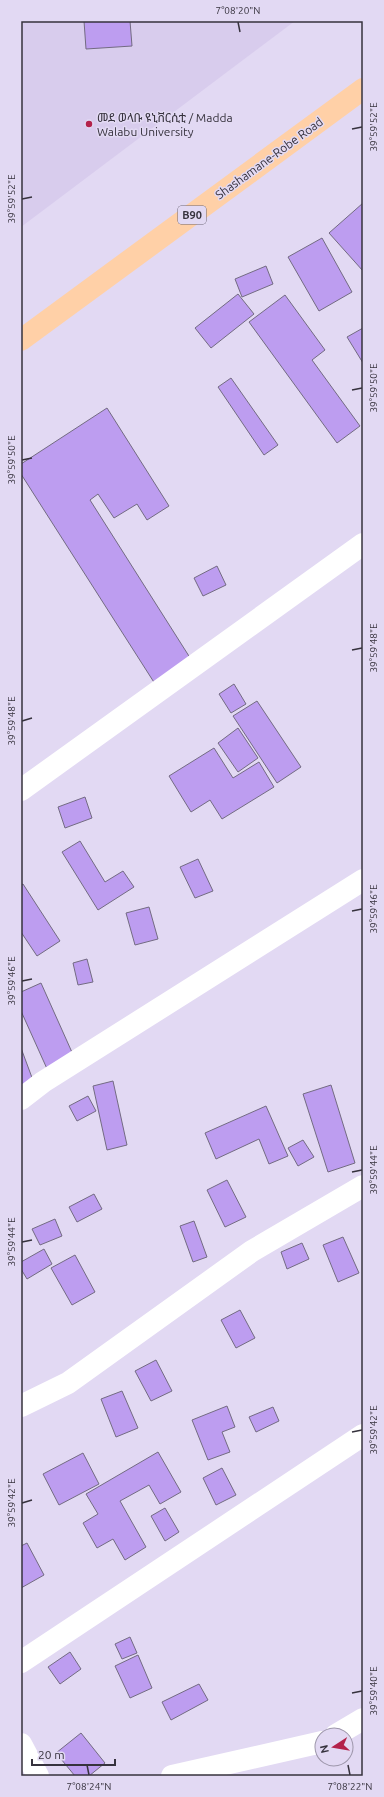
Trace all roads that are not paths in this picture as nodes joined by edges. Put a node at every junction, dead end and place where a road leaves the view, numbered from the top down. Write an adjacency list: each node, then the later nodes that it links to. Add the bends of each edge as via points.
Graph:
1 (360, 97): 2 (main road, Shashamane-Robe Road / B90)
2 (21, 340)
3 (363, 544): 4 (street)
4 (21, 790)
5 (363, 880): 6 (street, via 43,1082)
6 (21, 1099)
7 (363, 1186): 8 (street, via 252,1251 68,1383)
8 (21, 1406)
9 (363, 1435): 10 (street)
10 (21, 1662)
11 (363, 1719): 12 (street)
12 (350, 1727)
13 (21, 1744): 15 (street)
14 (314, 1744): 16 (street)
15 (38, 1776)
16 (172, 1776)

